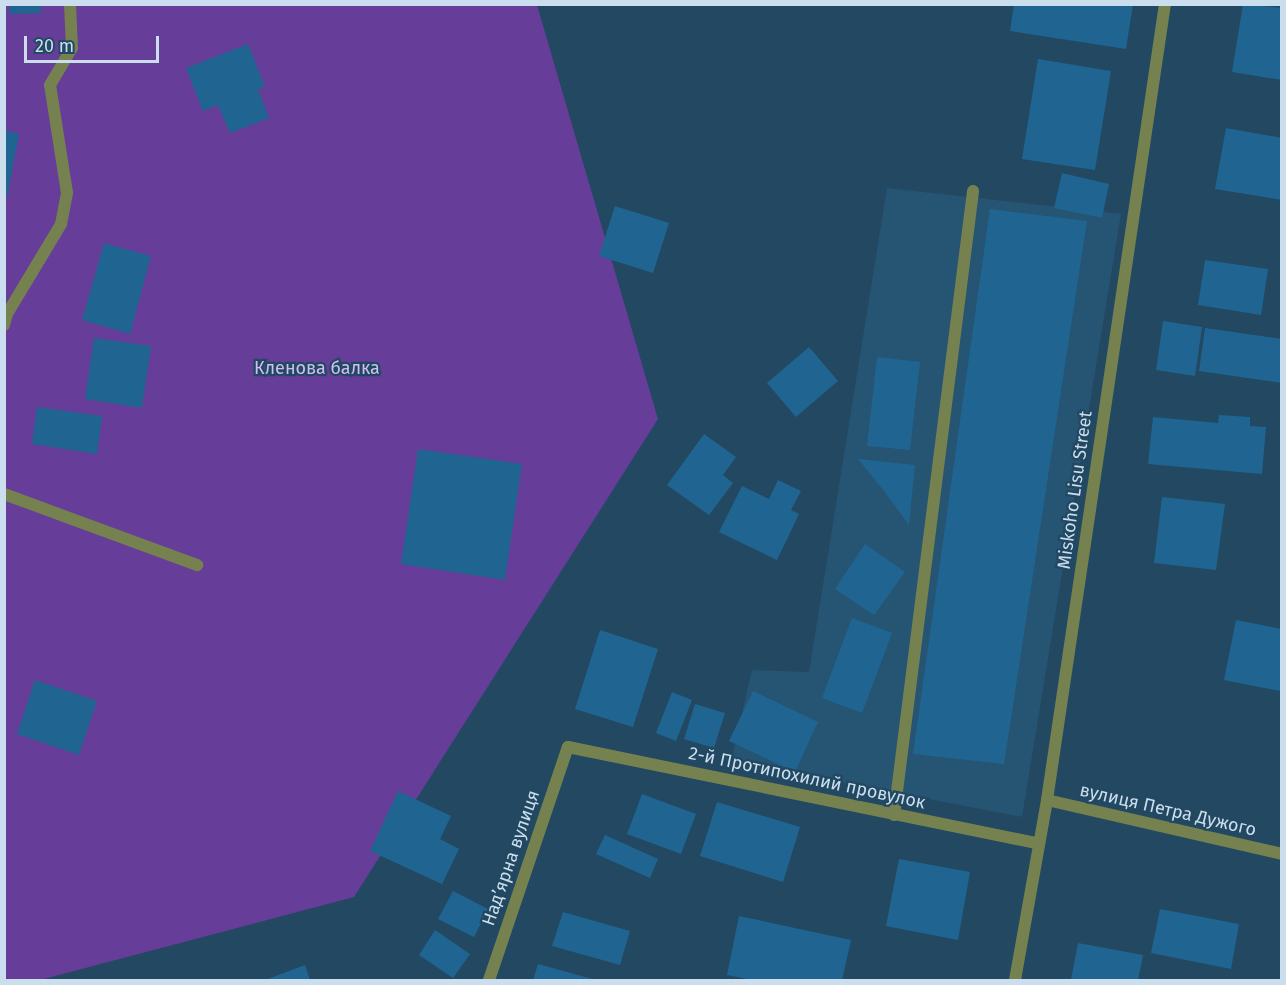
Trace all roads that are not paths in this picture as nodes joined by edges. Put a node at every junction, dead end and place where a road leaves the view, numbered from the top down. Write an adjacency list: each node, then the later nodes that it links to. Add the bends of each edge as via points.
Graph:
1 (70, 4): 4 (street, via 72,48 50,85 67,193 61,224)
2 (1165, 4): 8 (street, Miskoho Lisu Street)
3 (973, 190): 9 (street)
4 (4, 325)
5 (4, 494): 6 (street)
6 (197, 564)
7 (568, 747): 9 (street, 2-й Протипохилий провулок); 12 (street, Надʼярна вулиця)
8 (1047, 800): 10 (street, Miskoho Lisu Street); 11 (street, вулиця Петра Дужого)
9 (894, 815): 10 (street, 2-й Протипохилий провулок)
10 (1039, 844): 13 (street, Miskoho Lisu Street)
11 (1281, 854)
12 (489, 981)
13 (1015, 981)

